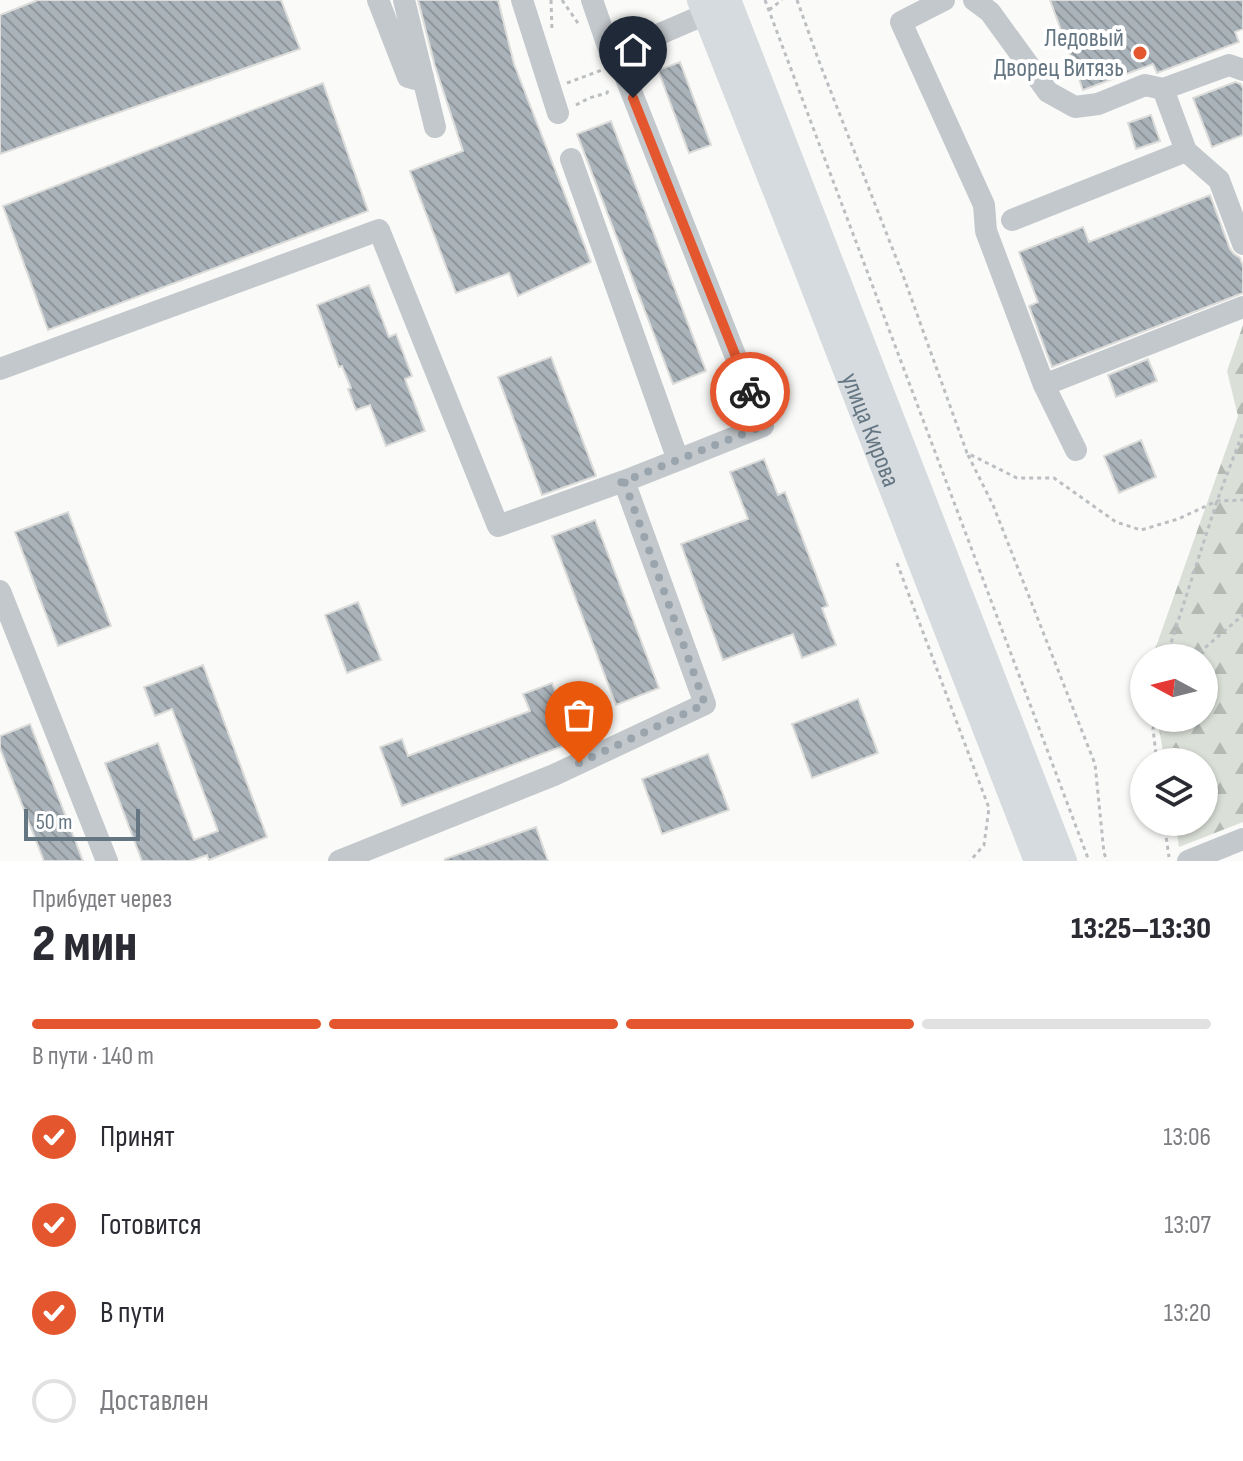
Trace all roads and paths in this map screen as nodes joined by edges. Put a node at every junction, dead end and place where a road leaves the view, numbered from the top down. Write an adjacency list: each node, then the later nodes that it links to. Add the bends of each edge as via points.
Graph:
1 (378, 0): 14 (lane, via 408,77)
2 (404, 0): 14 (lane)
3 (522, 0): 18 (lane)
4 (592, 0): 12 (lane)
5 (765, 0): 11 (path)
6 (782, 0): 11 (path)
7 (797, 0): 29 (path)
8 (944, 0): 26 (lane, via 901,22 984,205 986,231)
9 (974, 0): 17 (lane, via 990,12 1048,92 1075,107 1098,104 1145,85)
10 (711, 5): 12 (lane); 42 (main road, улица Кирова); 43 (main road, улица Кирова)
11 (769, 10): 44 (path)
12 (611, 62): 16 (path); 30 (lane, via 763,426)
13 (1243, 70): 17 (lane, via 1229,65)
14 (423, 77): 19 (lane)
15 (609, 82): 18 (path, via 607,93)
16 (557, 86)
17 (1163, 89): 20 (lane)
18 (563, 109)
19 (435, 127)
20 (1186, 151): 22 (lane); 23 (lane, via 1219,180)
21 (571, 159): 30 (lane)
22 (1012, 220)
23 (1243, 244)
24 (1243, 307): 26 (lane)
25 (0, 369): 31 (lane, via 379,230 498,526)
26 (1044, 385): 28 (lane)
27 (1243, 432): 33 (path)
28 (1076, 450)
29 (967, 453): 33 (path, via 1017,478 1054,478 1116,522 1141,530); 45 (path, via 993,505 1095,764)
30 (678, 460): 31 (lane)
31 (617, 484): 41 (lane, via 624,481 705,704 554,775)
32 (1243, 500): 33 (path)
33 (1217, 501): 36 (path)
34 (0, 591): 40 (lane)
35 (1243, 615): 37 (path)
36 (1171, 644)
37 (1209, 644)
38 (1166, 836): 46 (path)
39 (1243, 839): 47 (lane)
40 (107, 861)
41 (339, 861)
42 (1038, 861)
43 (1063, 861)
44 (1089, 861)
45 (1107, 861)
46 (1170, 861)
47 (1188, 861)

